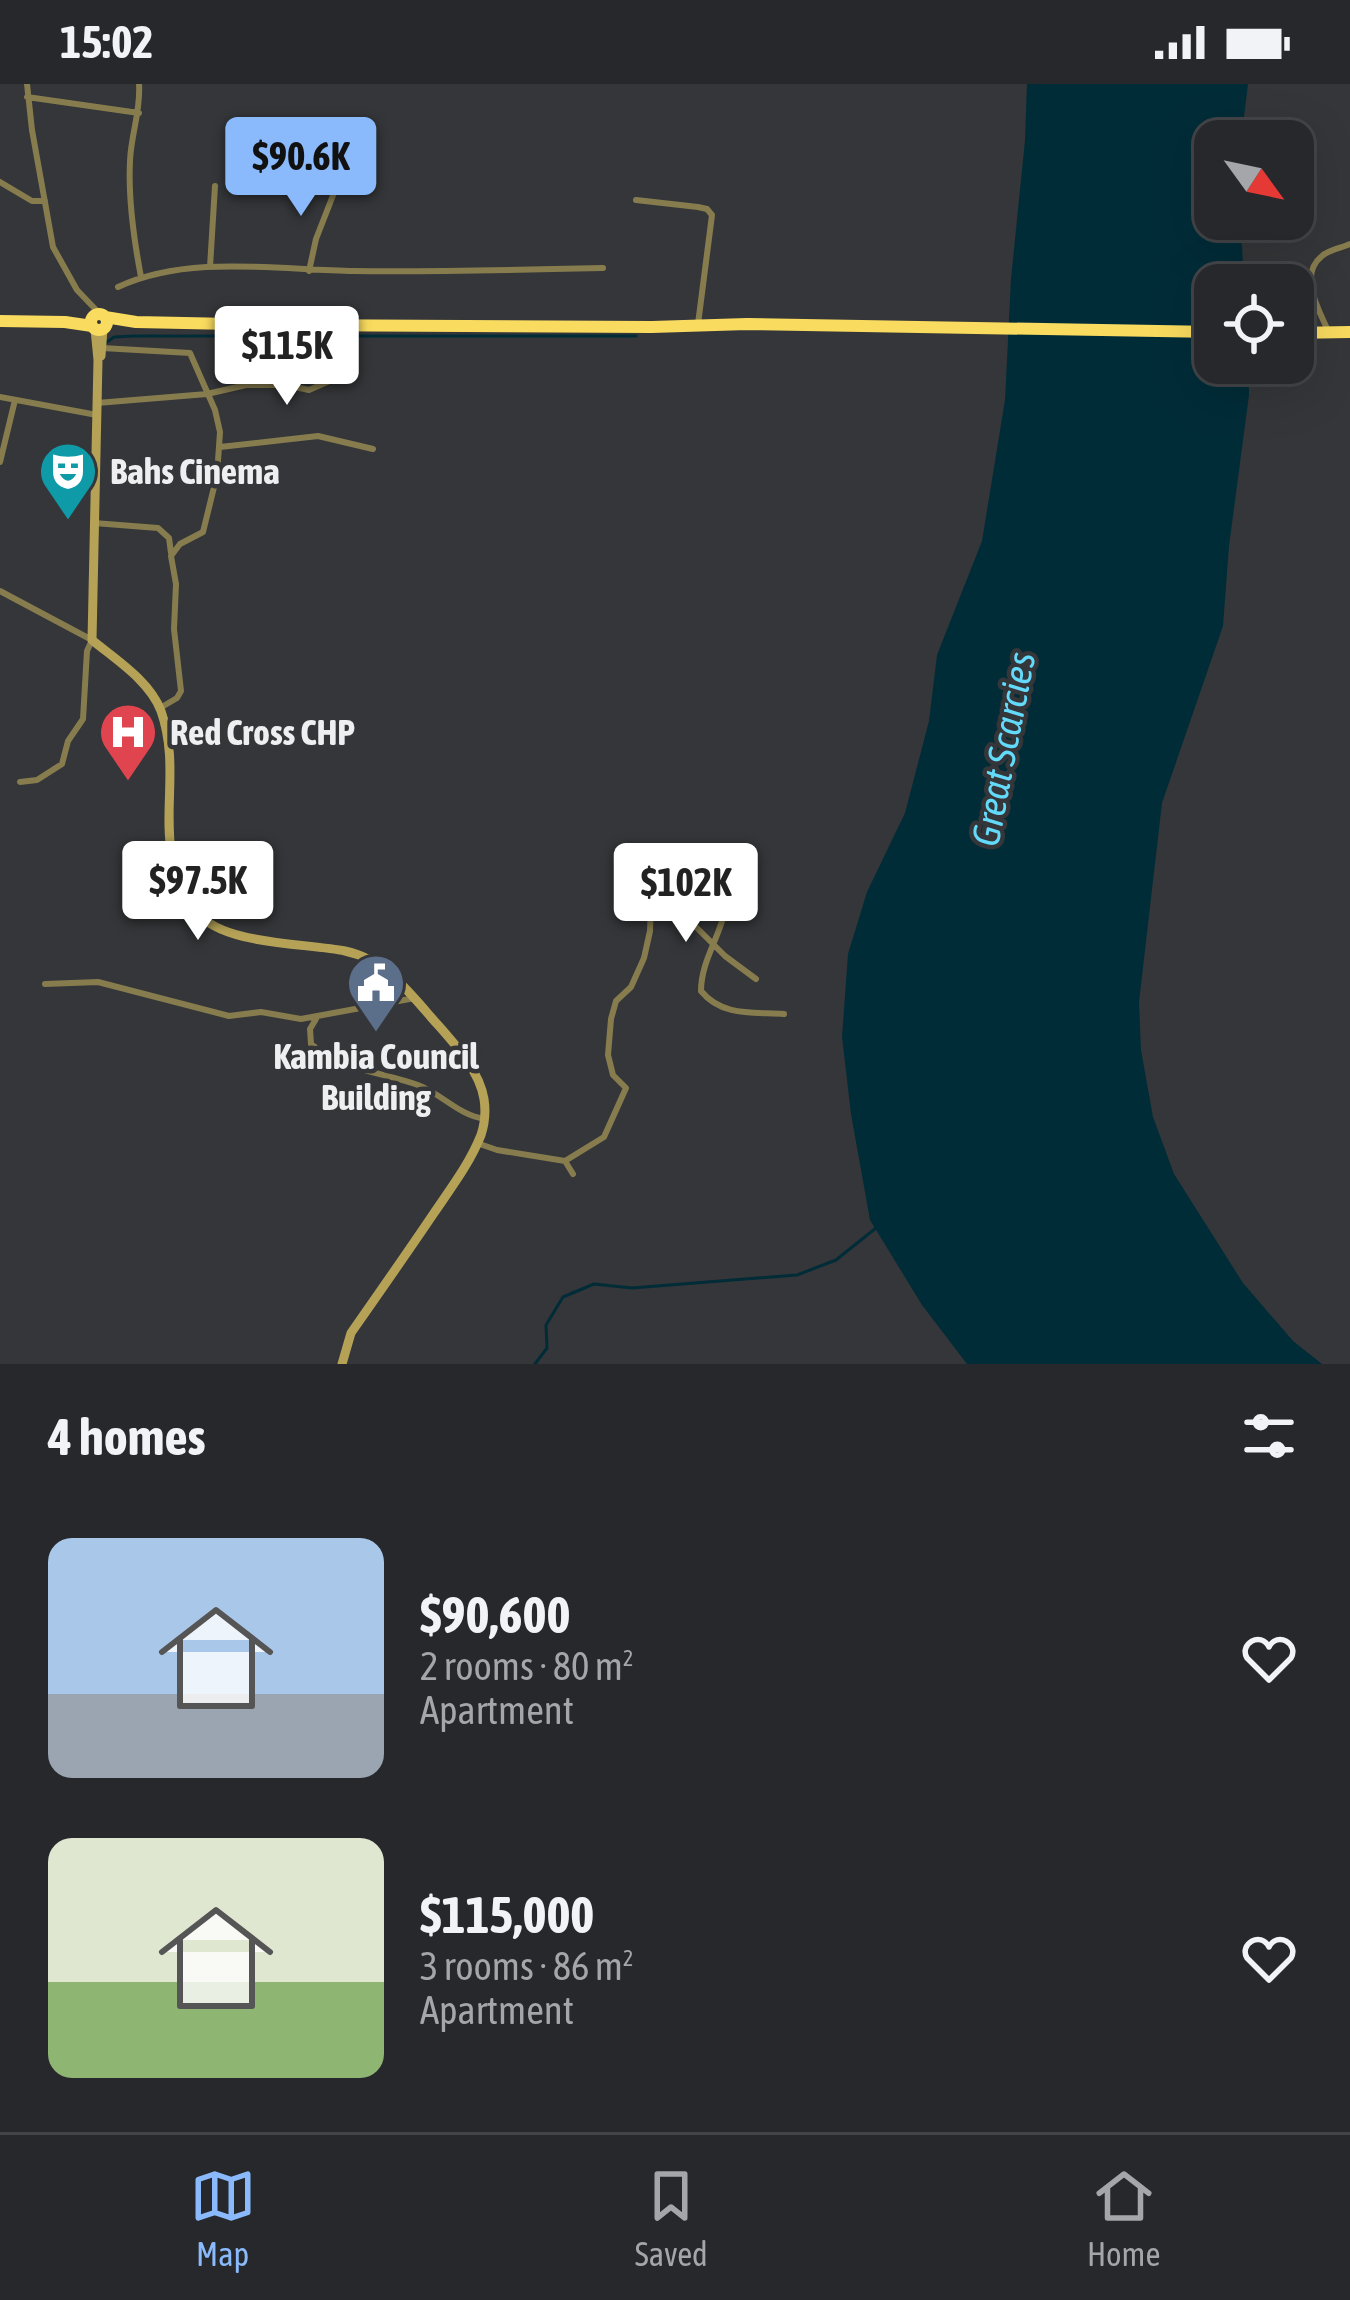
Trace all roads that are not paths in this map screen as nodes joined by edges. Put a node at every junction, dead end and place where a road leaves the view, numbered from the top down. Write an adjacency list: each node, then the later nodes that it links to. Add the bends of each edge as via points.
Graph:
1 (27, 84): 3 (street)
2 (139, 84): 4 (street)
3 (28, 97): 4 (street); 9 (street)
4 (139, 113): 14 (street, via 130,160)
5 (339, 180): 13 (street)
6 (0, 182): 9 (street)
7 (215, 186): 11 (street)
8 (636, 200): 18 (street, via 712,214)
9 (46, 201): 17 (street, via 53,247)
10 (1350, 244): 22 (street, via 1313,267 1310,287)
11 (210, 267): 13 (street); 14 (street)
12 (603, 268): 13 (street)
13 (309, 271)
14 (141, 277): 15 (street)
15 (118, 287)
16 (0, 321): 17 (highway)
17 (99, 323): 18 (highway); 23 (main road); 24 (main road)
18 (698, 324): 19 (highway)
19 (1194, 332)
20 (1350, 332): 22 (highway)
21 (1314, 333): 22 (highway)
22 (1329, 333)
23 (102, 348): 24 (main road); 26 (street, via 190,352)
24 (98, 360): 29 (main road)
25 (350, 372): 26 (street, via 309,390 246,385)
26 (207, 394): 29 (street); 30 (street)
27 (0, 397): 28 (street)
28 (15, 400): 29 (street); 32 (street)
29 (97, 409): 33 (main road)
30 (220, 447): 31 (street, via 318,436); 34 (street, via 202,532)
31 (373, 449)
32 (0, 462)
33 (94, 523): 34 (street, via 158,528 170,538); 36 (main road)
34 (171, 556): 37 (street, via 182,691)
35 (0, 591): 36 (street)
36 (92, 640): 37 (main road); 38 (street, via 82,719 62,764)
37 (160, 708): 45 (main road, via 170,856 205,921 252,939 350,952)
38 (20, 782)
39 (645, 894): 40 (street)
40 (651, 904): 42 (street, via 683,914); 50 (street, via 644,958 611,1019 608,1055 626,1088 604,1137)
41 (726, 906): 42 (street)
42 (713, 945): 43 (street); 46 (street, via 701,976 706,998 727,1011)
43 (756, 979)
44 (45, 984): 47 (street, via 98,982 229,1016)
45 (415, 998): 47 (street); 48 (main road, via 477,1078)
46 (784, 1013)
47 (317, 1017): 48 (street, via 311,1044 322,1054 423,1086)
48 (485, 1119): 49 (main road)
49 (477, 1143): 50 (street); 52 (main road, via 351,1333)
50 (566, 1161): 51 (street)
51 (573, 1174)
52 (342, 1364)

